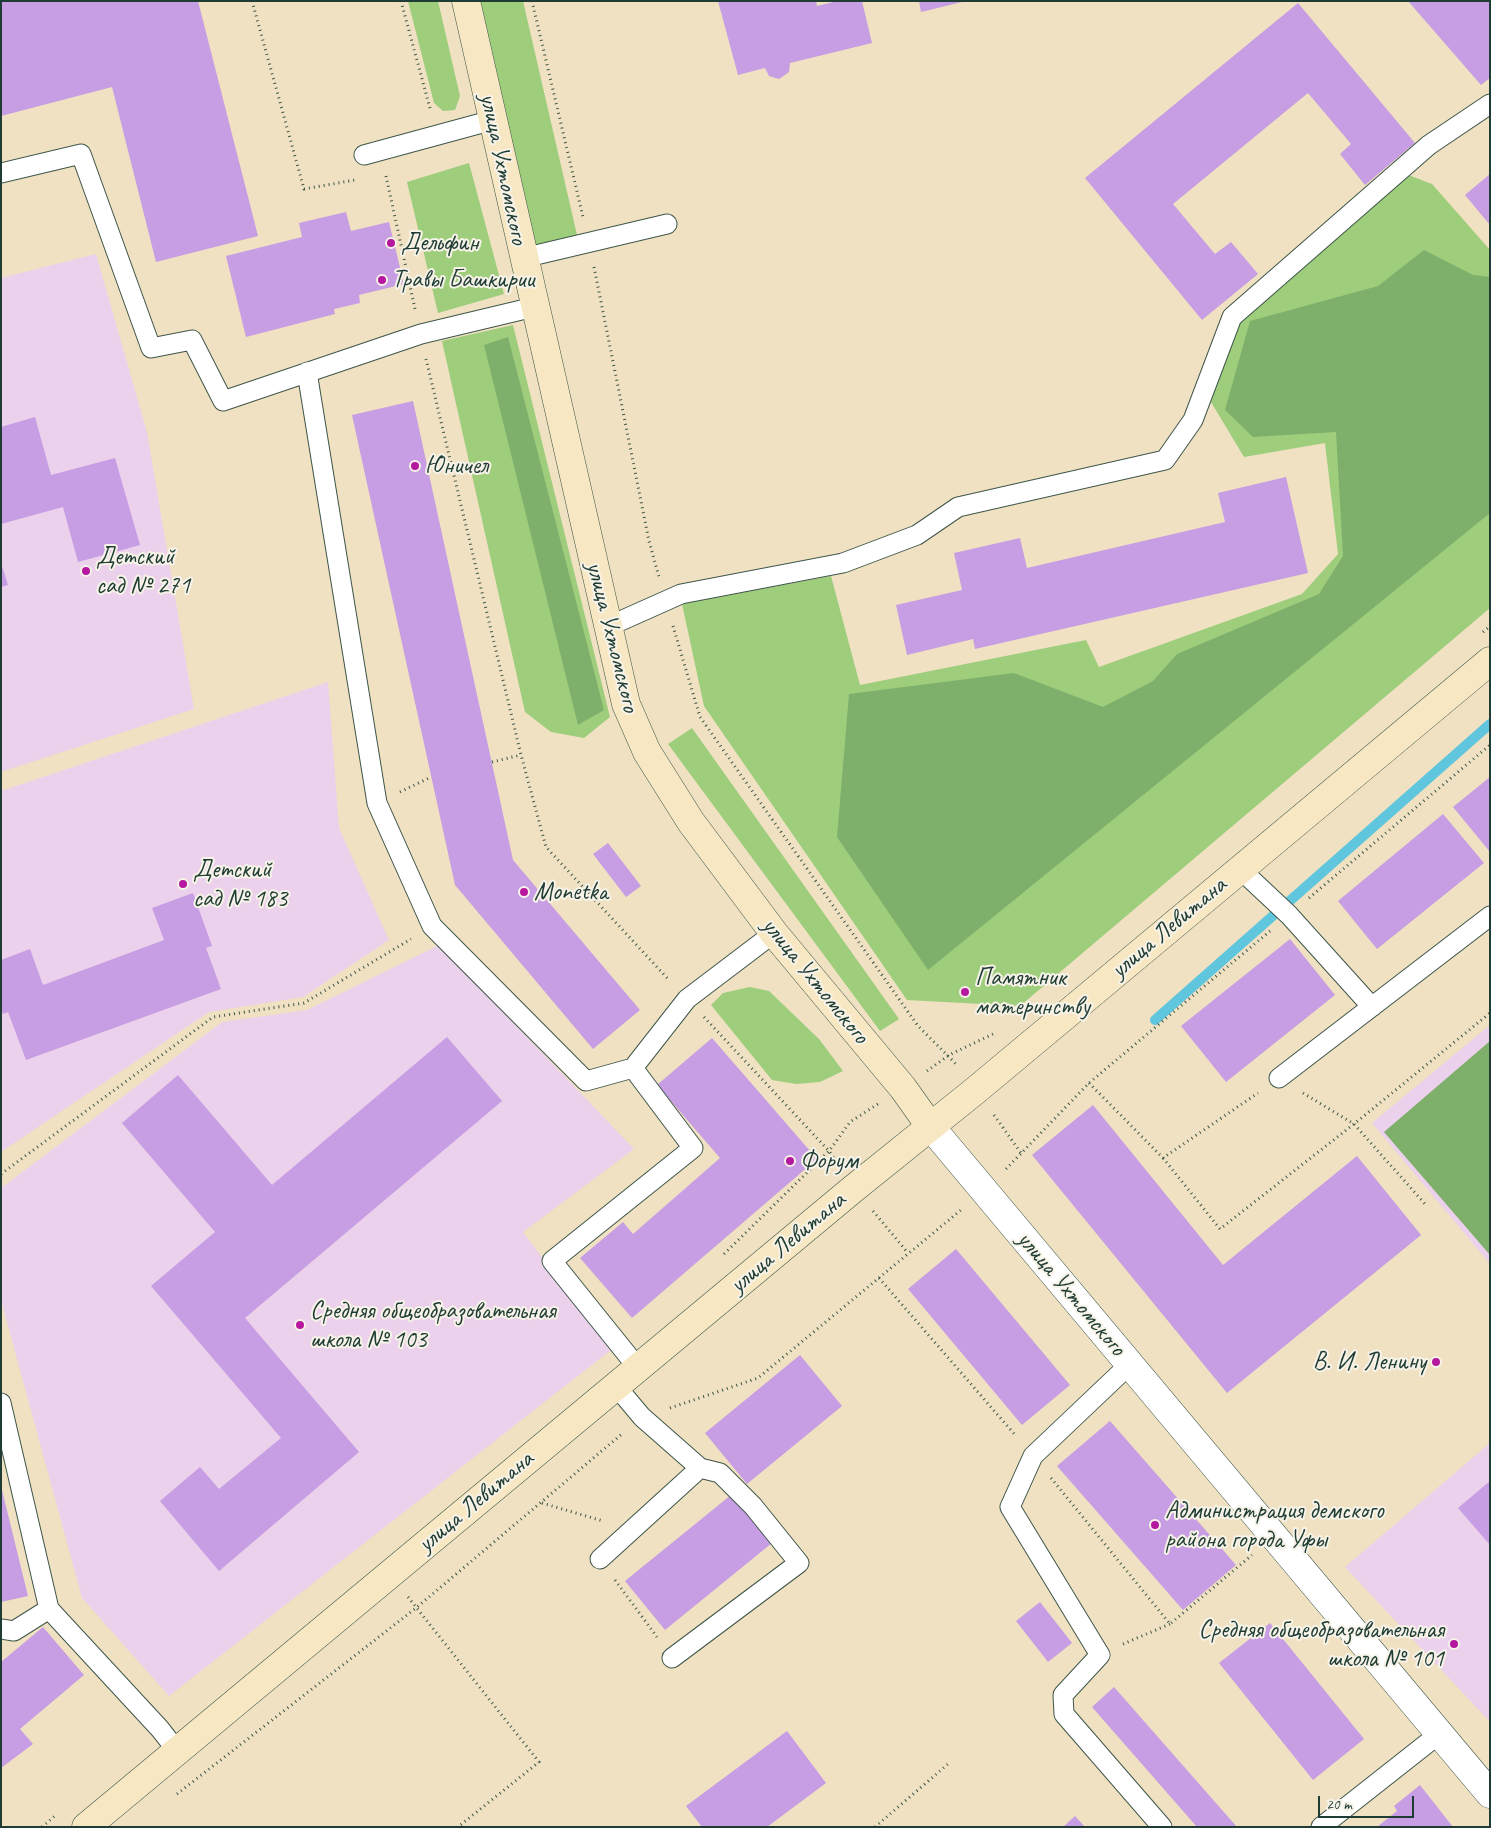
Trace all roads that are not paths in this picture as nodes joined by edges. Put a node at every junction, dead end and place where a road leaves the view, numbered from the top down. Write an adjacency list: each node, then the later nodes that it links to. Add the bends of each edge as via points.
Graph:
1 (466, 1): 3 (street, улица Ухтомского)
2 (1490, 104): 10 (lane, via 1429,145 1232,317 1193,420 1165,460 958,507 917,535 843,563 681,594)
3 (493, 120): 4 (lane); 7 (street, улица Ухтомского)
4 (364, 155)
5 (1, 173): 9 (lane, via 81,154 151,348 192,340 223,401)
6 (667, 224): 7 (lane)
7 (523, 258): 8 (street, улица Ухтомского)
8 (534, 307): 9 (lane, via 420,334); 10 (street, улица Ухтомского)
9 (307, 372): 16 (lane, via 377,803 432,926 586,1081)
10 (607, 627): 14 (street, улица Ухтомского, via 626,704 647,752 692,822)
11 (1490, 661): 12 (street, улица Левитана)
12 (1240, 869): 15 (lane, via 1289,915); 18 (street, улица Левитана)
13 (1490, 916): 15 (lane)
14 (774, 933): 16 (lane, via 687,999); 18 (street, улица Ухтомского)
15 (1372, 1007): 17 (lane)
16 (633, 1068): 20 (lane, via 693,1148 552,1261)
17 (1279, 1078)
18 (930, 1126): 19 (street, улица Ухтомского); 20 (street, улица Левитана)
19 (1130, 1364): 28 (street, улица Ухтомского); 33 (lane, via 1033,1456 1010,1507 1100,1655 1063,1696 1064,1714)
20 (638, 1368): 21 (street, улица Левитана)
21 (616, 1386): 23 (lane, via 642,1417); 29 (street, улица Левитана)
22 (1, 1403): 25 (lane)
23 (700, 1468): 24 (lane); 27 (lane, via 720,1472 753,1506 799,1563)
24 (600, 1559)
25 (49, 1609): 26 (lane, via 14,1631); 29 (lane)
26 (1, 1629)
27 (672, 1658)
28 (1438, 1734): 30 (street, улица Ухтомского); 31 (lane)
29 (178, 1752): 32 (street, улица Левитана)
30 (1490, 1794)
31 (1343, 1820): 34 (lane)
32 (86, 1827)
33 (1162, 1827)
34 (1321, 1827)

